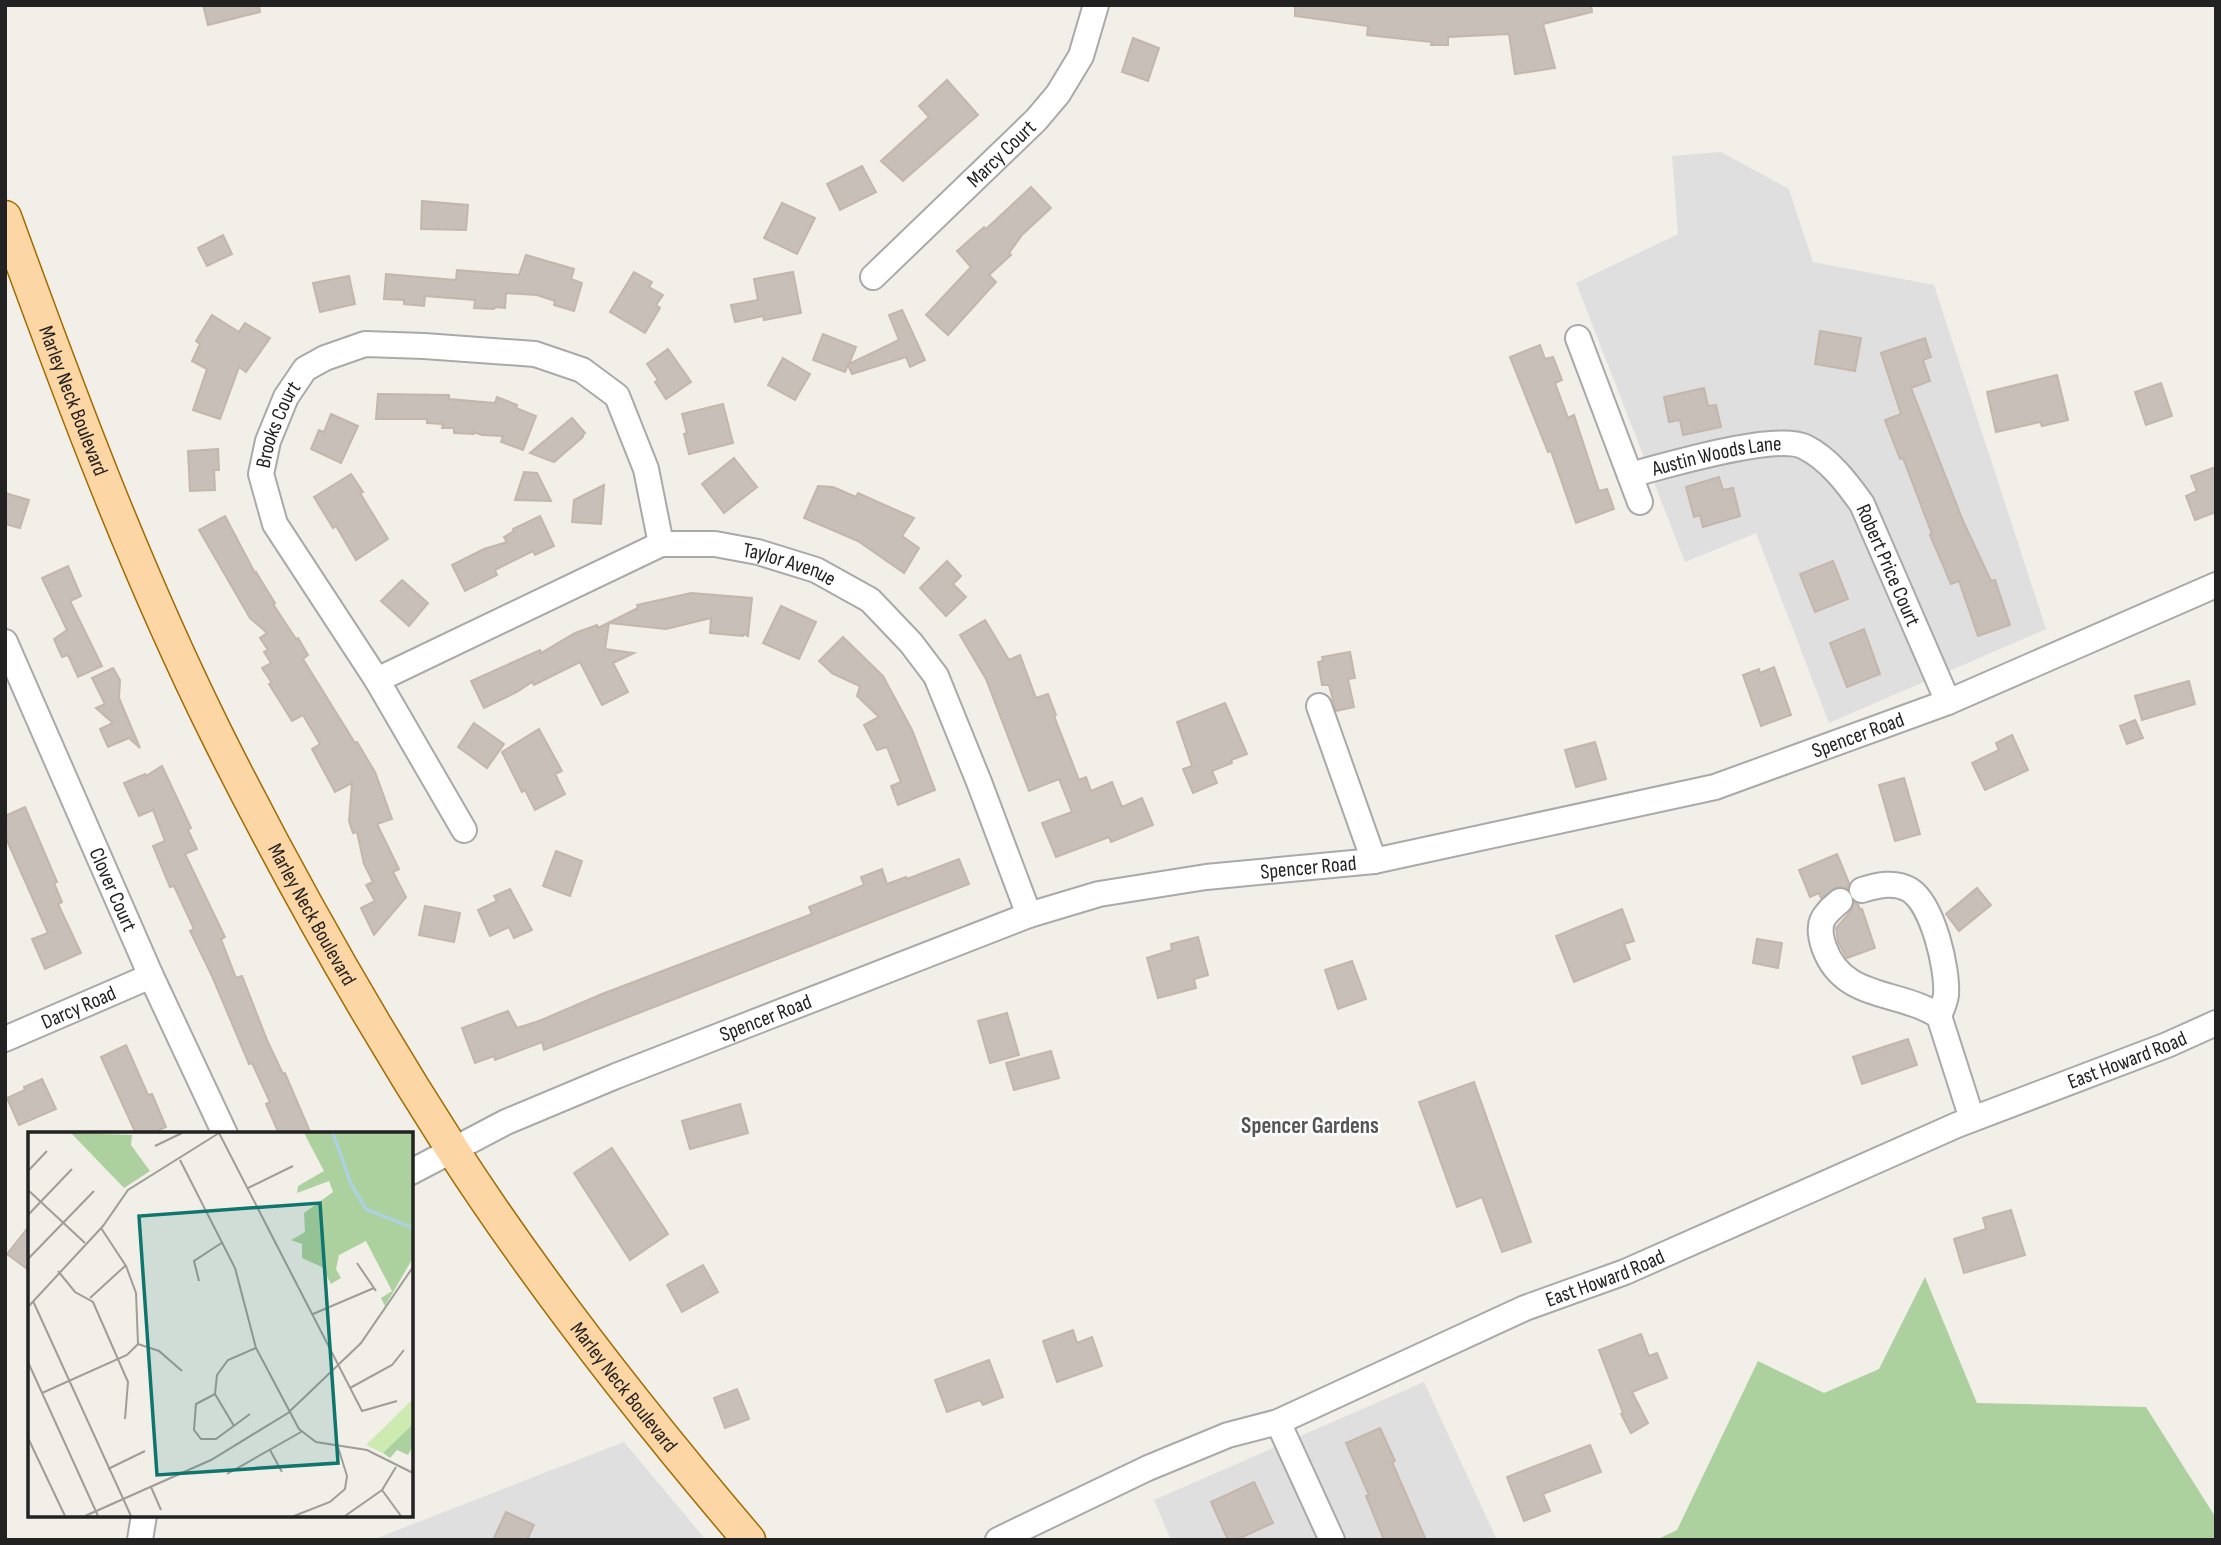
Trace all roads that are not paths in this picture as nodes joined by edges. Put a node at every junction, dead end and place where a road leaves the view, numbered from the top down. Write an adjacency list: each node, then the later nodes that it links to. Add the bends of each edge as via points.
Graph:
1 (1096, 5): 3 (street, Marcy Court, via 1081,56 1058,94)
2 (5, 217): 25 (main road, Marley Neck Boulevard, via 99,469 216,733 352,987)
3 (873, 277)
4 (1578, 338): 6 (street, Austin Woods Lane)
5 (1804, 446): 6 (street, Austin Woods Lane, via 1748,445); 12 (street, Robert Price Court, via 1846,481 1862,505)
6 (1630, 475): 7 (street, Austin Woods Lane)
7 (1640, 502)
8 (661, 544): 11 (street, Taylor Avenue); 11 (street, Brooks Court, via 646,469 617,396 582,370 535,355 424,346 365,344 325,358 305,369 286,397 268,441 261,474 275,524); 18 (street, Taylor Avenue, via 715,544 758,552 816,570 870,600 936,676)
9 (2216, 585): 12 (street, Spencer Road)
10 (5, 642): 19 (street, Clover Court)
11 (377, 680): 14 (street, Brooks Court)
12 (1948, 702): 15 (street, Spencer Road, via 1715,787)
13 (1319, 706): 15 (street)
14 (464, 830)
15 (1374, 861): 18 (street, Spencer Road, via 1206,877 1099,894)
16 (1862, 890): 20 (street, via 1885,884 1910,890 1929,913 1946,968 1946,997)
17 (1840, 901): 20 (street, via 1824,915 1819,933 1842,977)
18 (1029, 915): 25 (street, Spencer Road, via 650,1062 506,1122)
19 (151, 976): 22 (street, Darcy Road); 24 (street, Clover Court)
20 (1939, 1016): 23 (street)
21 (2216, 1023): 23 (street, East Howard Road)
22 (5, 1039)
23 (1972, 1119): 27 (street, East Howard Road, via 1625,1272 1525,1308)
24 (224, 1132)
25 (452, 1150): 26 (street, Spencer Road); 31 (main road, Marley Neck Boulevard, via 623,1386)
26 (413, 1171)
27 (1278, 1422): 29 (street, East Howard Road, via 1228,1434 1148,1468); 33 (street)
28 (144, 1517): 30 (street)
29 (1041, 1530): 32 (street, East Howard Road)
30 (139, 1540)
31 (749, 1540)
32 (998, 1540)
33 (1332, 1540)

